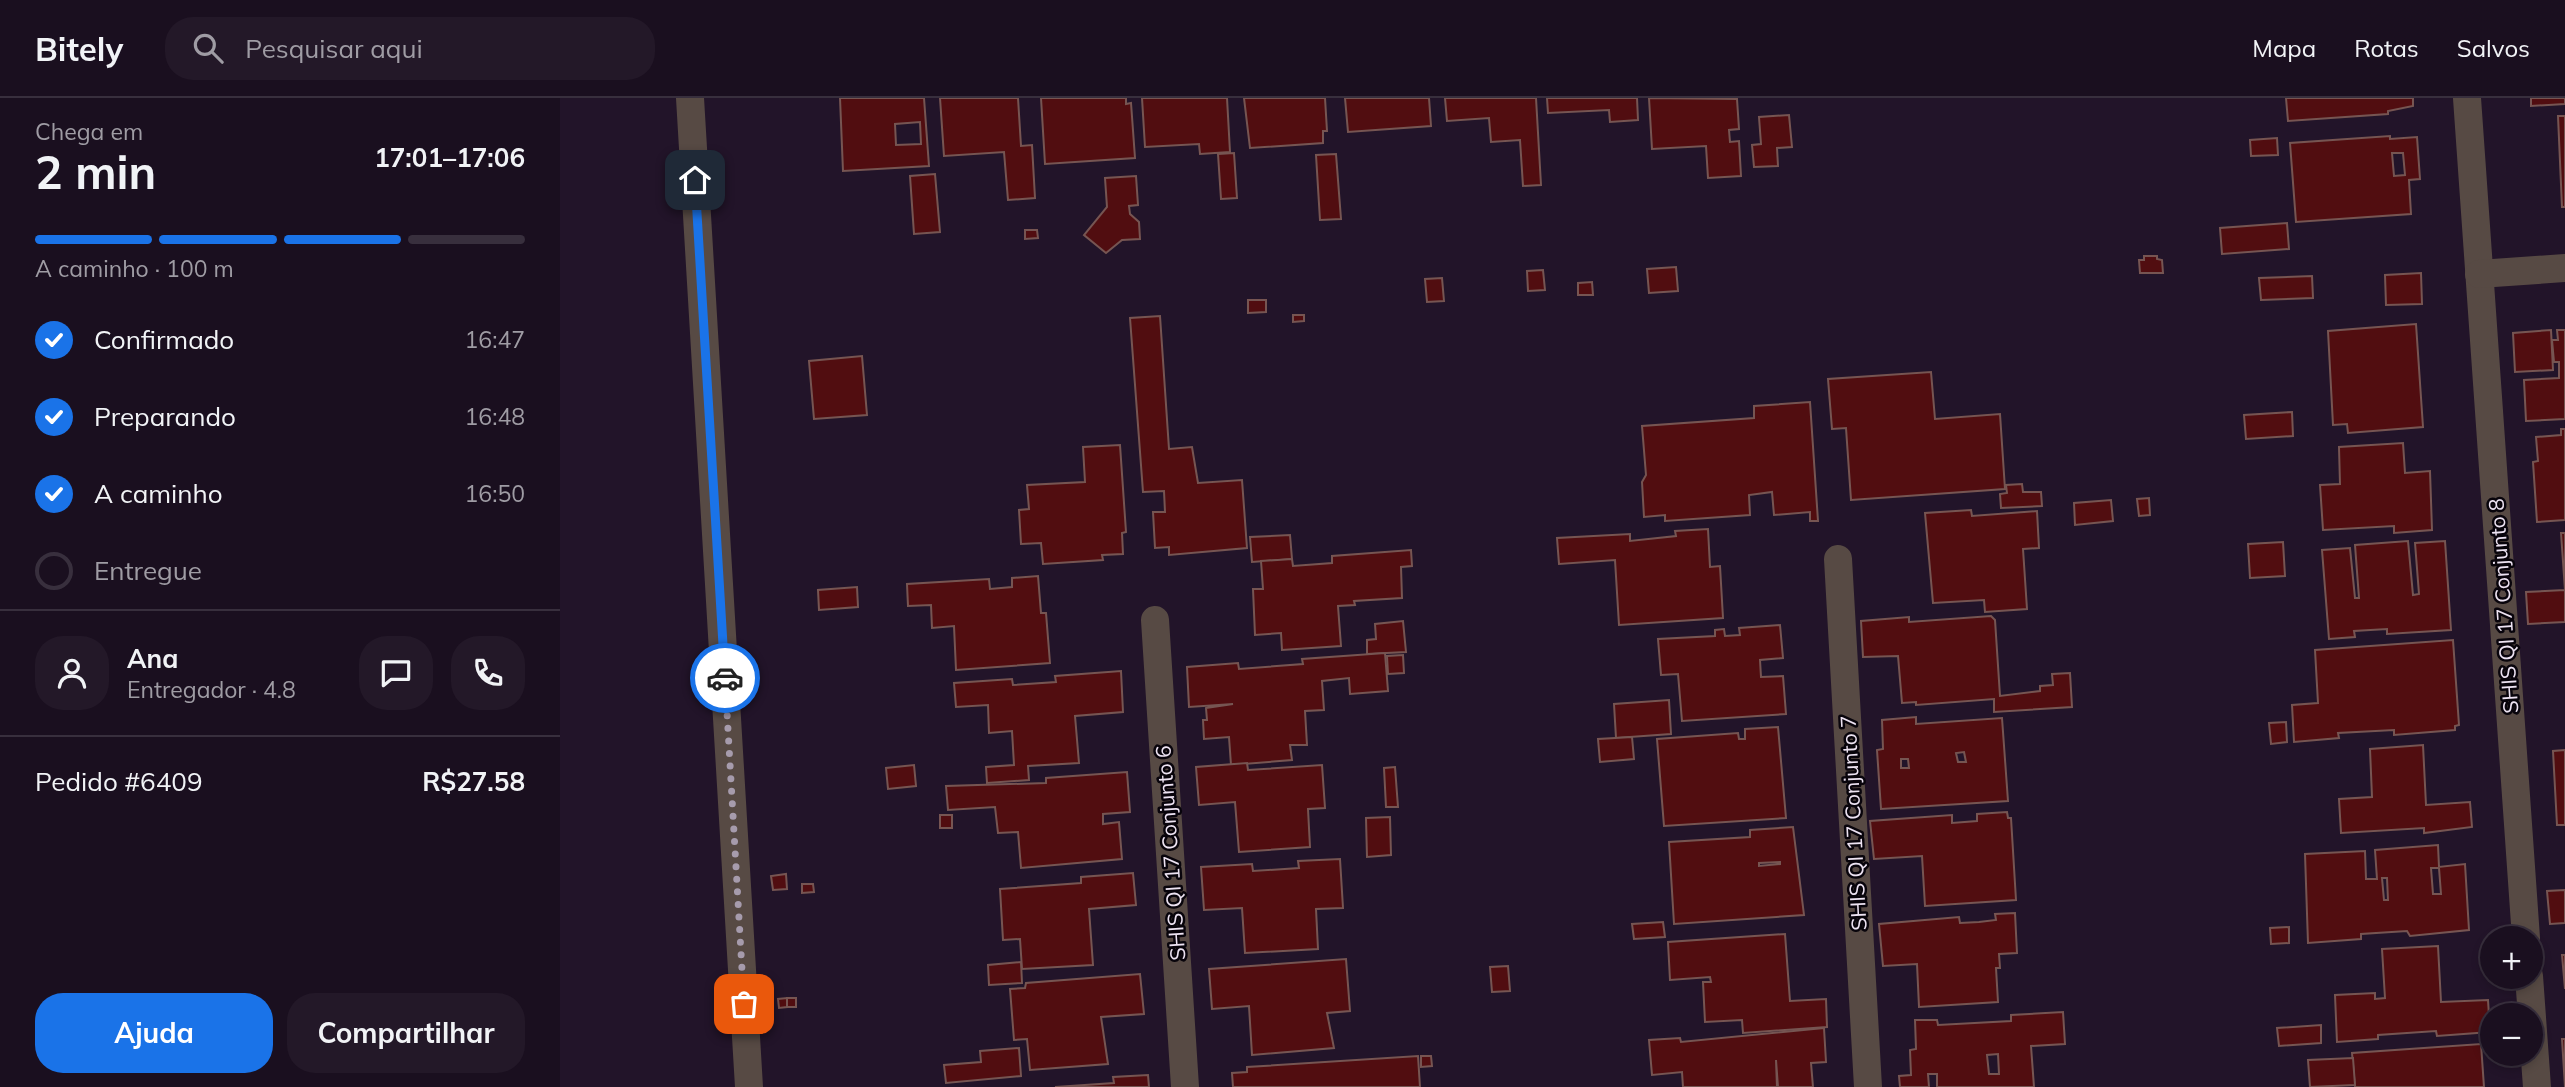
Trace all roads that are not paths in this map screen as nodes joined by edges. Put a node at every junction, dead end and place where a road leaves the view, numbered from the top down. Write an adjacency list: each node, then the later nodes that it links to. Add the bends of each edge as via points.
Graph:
1 (690, 98): 9 (street)
2 (2467, 98): 4 (street, SHIS QI 17 Conjunto 8)
3 (2565, 268): 4 (street)
4 (2479, 274): 7 (street, SHIS QI 17 Conjunto 8)
5 (1838, 559): 11 (street, SHIS QI 17 Conjunto 7)
6 (1155, 620): 10 (street, SHIS QI 17 Conjunto 6)
7 (2525, 926)
8 (2530, 989): 12 (street)
9 (749, 1087)
10 (1185, 1087)
11 (1868, 1087)
12 (2537, 1087)

